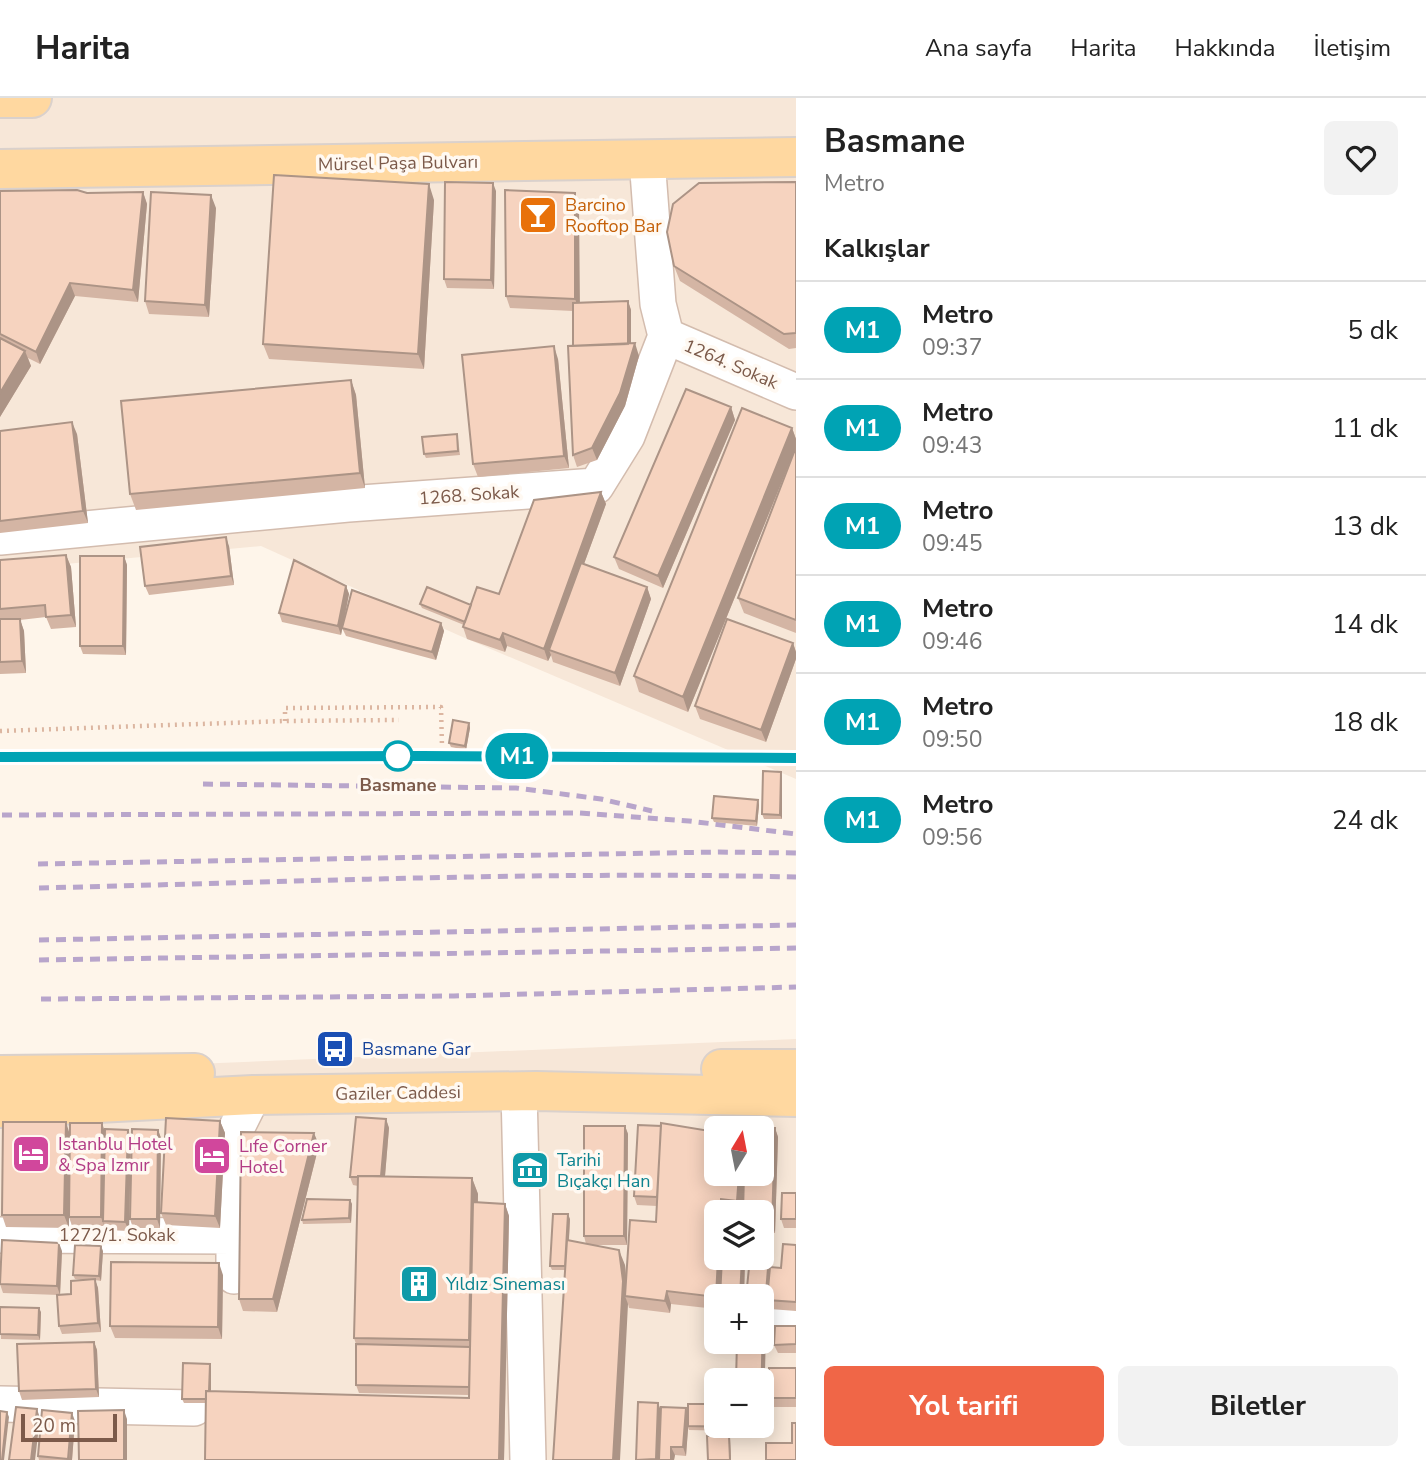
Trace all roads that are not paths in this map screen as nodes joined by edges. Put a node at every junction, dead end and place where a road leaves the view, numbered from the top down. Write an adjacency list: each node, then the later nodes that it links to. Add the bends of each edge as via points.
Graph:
1 (0, 98): 2 (main road)
2 (32, 98)
3 (796, 157): 4 (main road, Mürsel Paşa Bulvarı)
4 (647, 159): 5 (main road, Mürsel Paşa Bulvarı); 6 (street, via 657,304)
5 (0, 169)
6 (666, 336): 7 (street, 1264. Sokak); 8 (street, 1268. Sokak, via 626,436 596,486)
7 (796, 392)
8 (0, 537)
9 (796, 1069): 10 (main road, Gaziler Caddesi)
10 (0, 1075)
11 (519, 1091): 12 (main road, Gaziler Caddesi); 13 (main road, Gaziler Caddesi); 22 (street)
12 (253, 1095): 14 (main road, Gaziler Caddesi); 16 (street, via 234,1133)
13 (796, 1097)
14 (0, 1108)
15 (0, 1235): 16 (street, 1272/1. Sokak)
16 (234, 1236): 17 (street)
17 (233, 1276)
18 (774, 1322): 19 (street)
19 (796, 1324)
20 (0, 1404): 21 (street)
21 (194, 1408)
22 (528, 1460)

